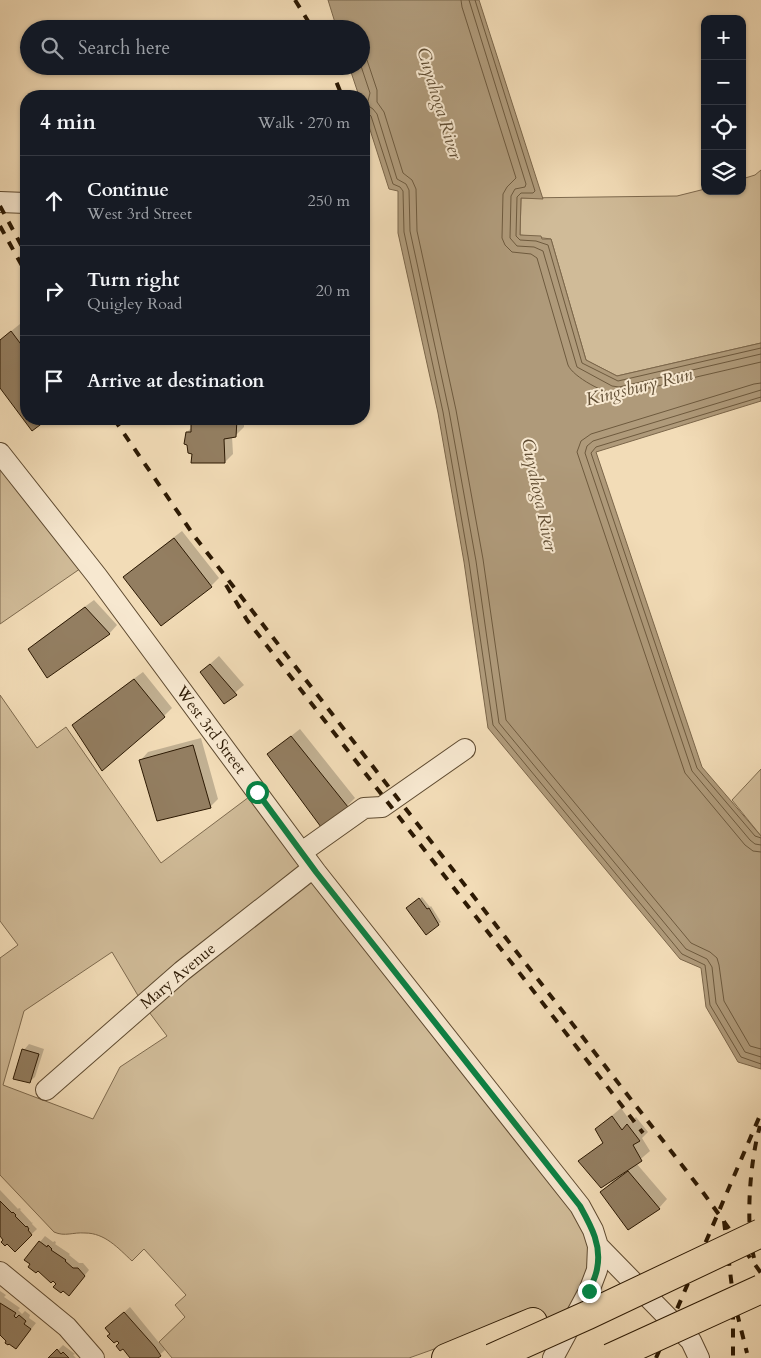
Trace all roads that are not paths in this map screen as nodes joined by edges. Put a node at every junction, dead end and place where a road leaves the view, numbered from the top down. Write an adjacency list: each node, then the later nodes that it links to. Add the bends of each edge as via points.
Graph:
1 (0, 453): 3 (street, West 3rd Street, via 97,576)
2 (465, 749): 3 (street, Mary Avenue, via 382,807 364,808)
3 (307, 860): 4 (street, Mary Avenue); 6 (street, West 3rd Street, via 580,1206 594,1230)
4 (46, 1090)
5 (761, 1233): 9 (highway, bridge)
6 (598, 1246): 13 (street, via 597,1270 589,1291); 15 (street, West 3rd Street, via 691,1341)
7 (0, 1272): 10 (street, via 67,1327)
8 (761, 1288): 14 (highway, bridge)
9 (588, 1315): 11 (highway, bridge, via 532,1322); 12 (highway, bridge)
10 (94, 1358)
11 (446, 1358)
12 (492, 1358)
13 (553, 1358)
14 (610, 1358)
15 (699, 1358)

